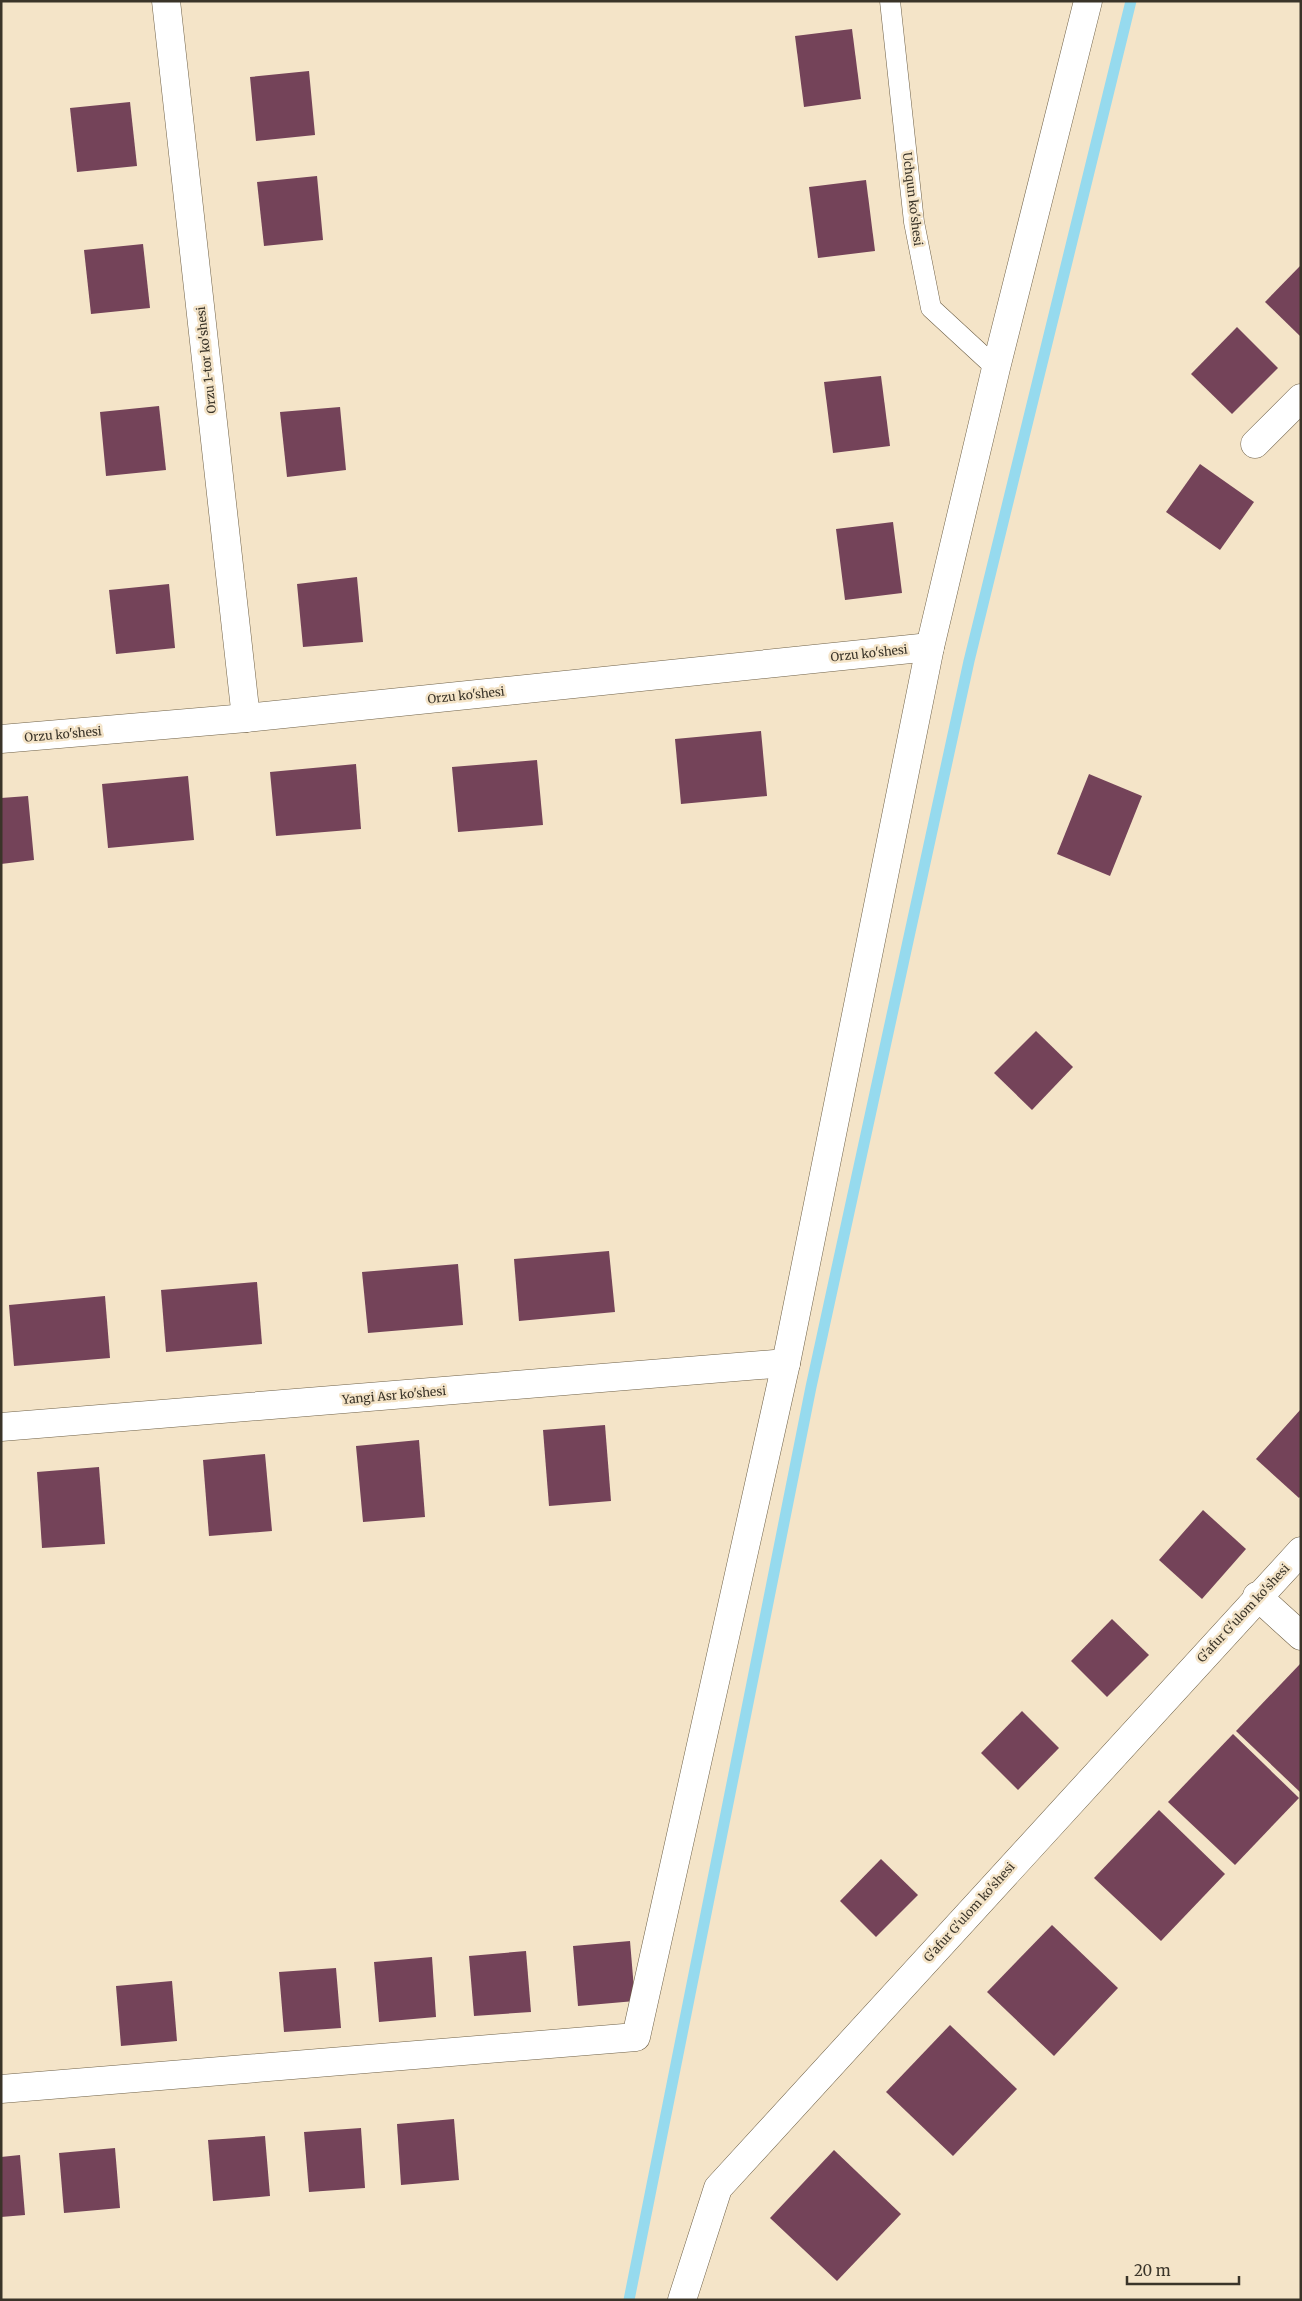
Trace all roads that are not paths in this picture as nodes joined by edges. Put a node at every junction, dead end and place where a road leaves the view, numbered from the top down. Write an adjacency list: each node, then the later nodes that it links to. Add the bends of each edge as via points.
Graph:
1 (166, 1): 8 (street, Orzu 1-tor ko'shesi)
2 (890, 1): 4 (lane, Uchqun ko'shesi, via 914,222 931,308)
3 (1088, 1): 4 (street)
4 (996, 368): 7 (street)
5 (1301, 398): 6 (street)
6 (1254, 444)
7 (930, 647): 8 (street, Orzu ko'shesi); 10 (street)
8 (246, 718): 9 (street, Orzu ko'shesi)
9 (1, 739)
10 (786, 1363): 11 (street, Yangi Asr ko'shesi); 15 (street, via 636,2037)
11 (1, 1428)
12 (1301, 1551): 13 (street, G'afur G'ulom ko'shesi)
13 (1257, 1596): 14 (street); 16 (street, G'afur G'ulom ko'shesi, via 718,2188)
14 (1301, 1636)
15 (1, 2089)
16 (682, 2300)

